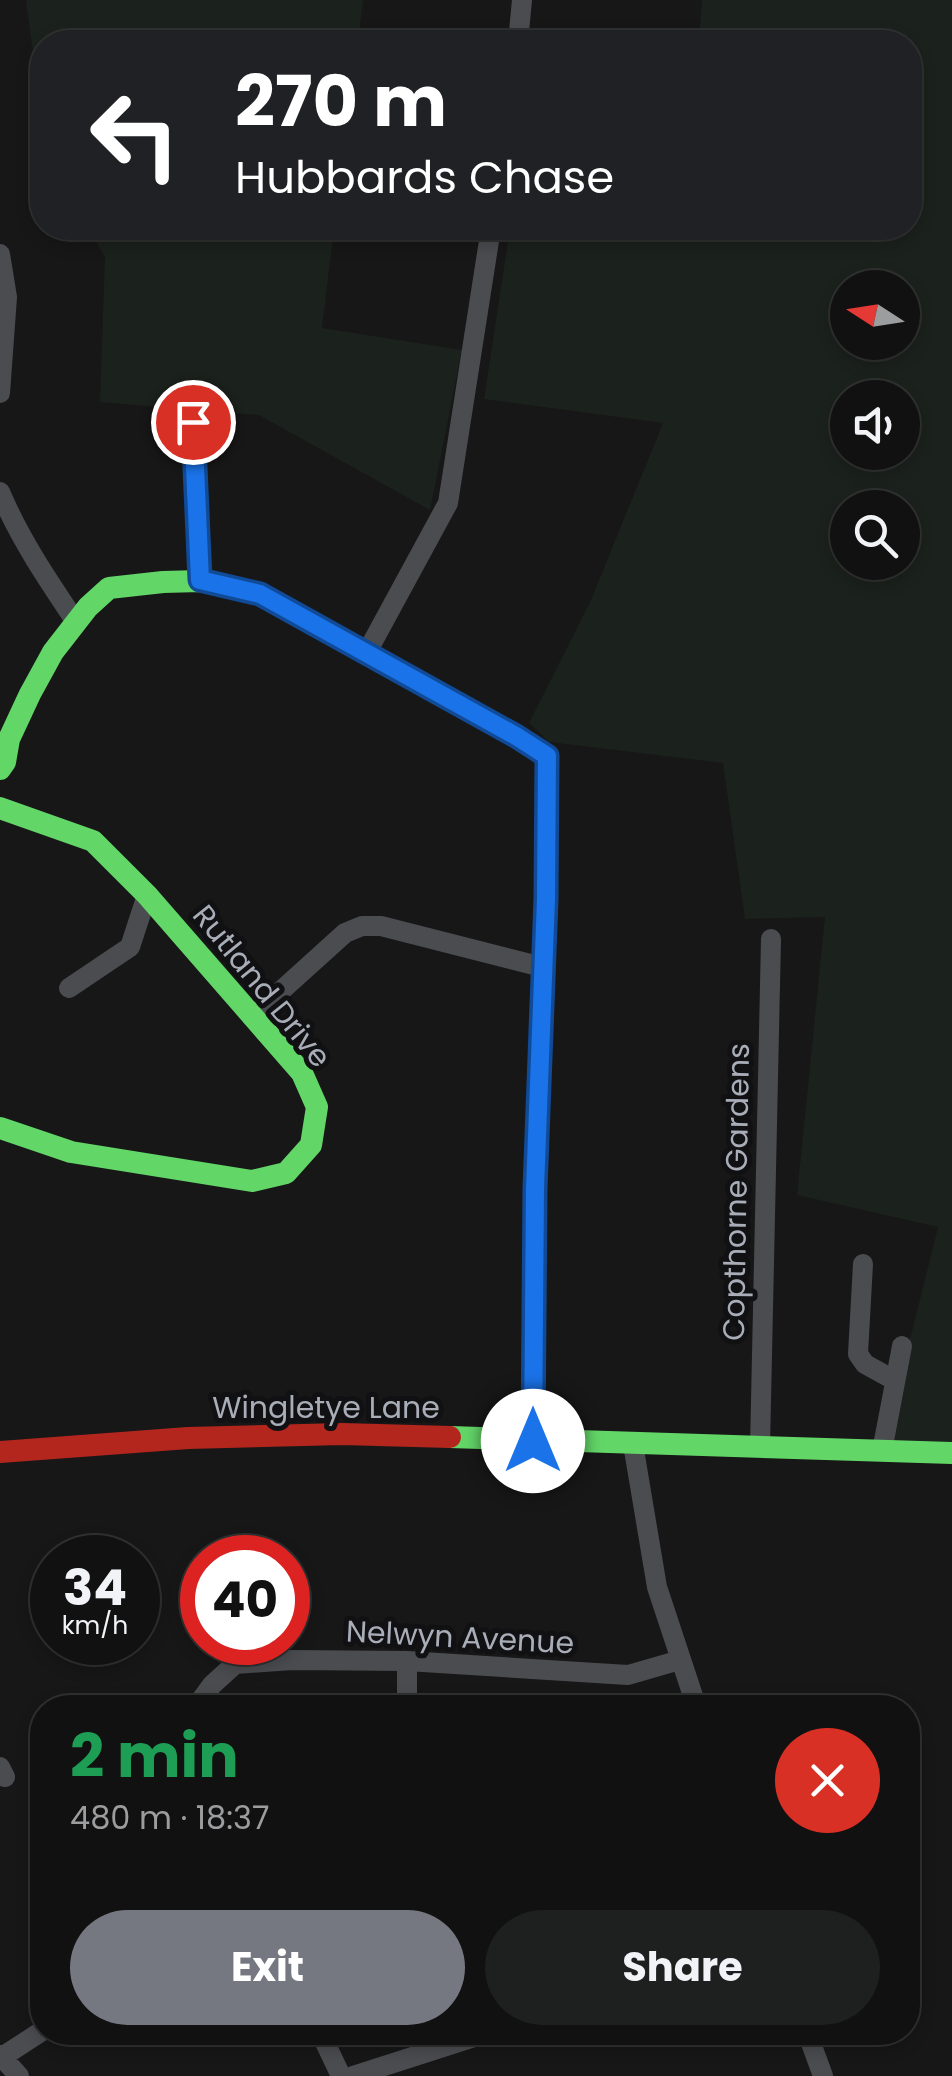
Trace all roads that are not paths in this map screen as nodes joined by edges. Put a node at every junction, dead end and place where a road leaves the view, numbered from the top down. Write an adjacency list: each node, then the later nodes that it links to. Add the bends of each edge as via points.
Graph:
1 (522, 0): 2 (street)
2 (519, 30)
3 (489, 240): 10 (street, via 448,503)
4 (0, 254): 5 (street, via 7,297)
5 (0, 393)
6 (193, 422): 8 (street)
7 (0, 492): 9 (street, via 39,569)
8 (200, 580): 9 (street, via 108,588); 10 (street, via 260,594)
9 (76, 622): 11 (street)
10 (366, 654): 16 (street, via 547,756)
11 (4, 737): 12 (street)
12 (0, 769)
13 (0, 808): 14 (street, Rutland Drive, via 92,841)
14 (147, 895): 17 (street, via 130,946); 18 (street, Rutland Drive)
15 (771, 939): 25 (street, Copthorne Gardens)
16 (542, 967): 18 (street, via 362,926 345,933); 23 (street)
17 (68, 988)
18 (252, 1017): 19 (street, Rutland Drive, via 302,1073 318,1107 311,1145 286,1173 252,1181 71,1152)
19 (0, 1128)
20 (863, 1264): 22 (street, via 858,1354)
21 (902, 1346): 22 (street)
22 (894, 1380): 26 (street)
23 (533, 1441): 24 (street, Wingletye Lane); 27 (street, Wingletye Lane, via 342,1434)
24 (633, 1444): 25 (street, Wingletye Lane); 29 (street, via 657,1587)
25 (760, 1447): 26 (street, Wingletye Lane)
26 (882, 1451): 28 (street, Wingletye Lane)
27 (0, 1452)
28 (952, 1453)
29 (680, 1660): 30 (street, Nelwyn Avenue, via 628,1675); 33 (street)
30 (406, 1662): 31 (street, Nelwyn Avenue, via 235,1664); 32 (street)
31 (205, 1695)
32 (407, 1695)
33 (692, 1695)
34 (30, 2038): 38 (street)
35 (326, 2045): 40 (street)
36 (450, 2045): 41 (street)
37 (812, 2045): 42 (street)
38 (1, 2056): 39 (street)
39 (19, 2076)
40 (341, 2076)
41 (353, 2076)
42 (823, 2076)

